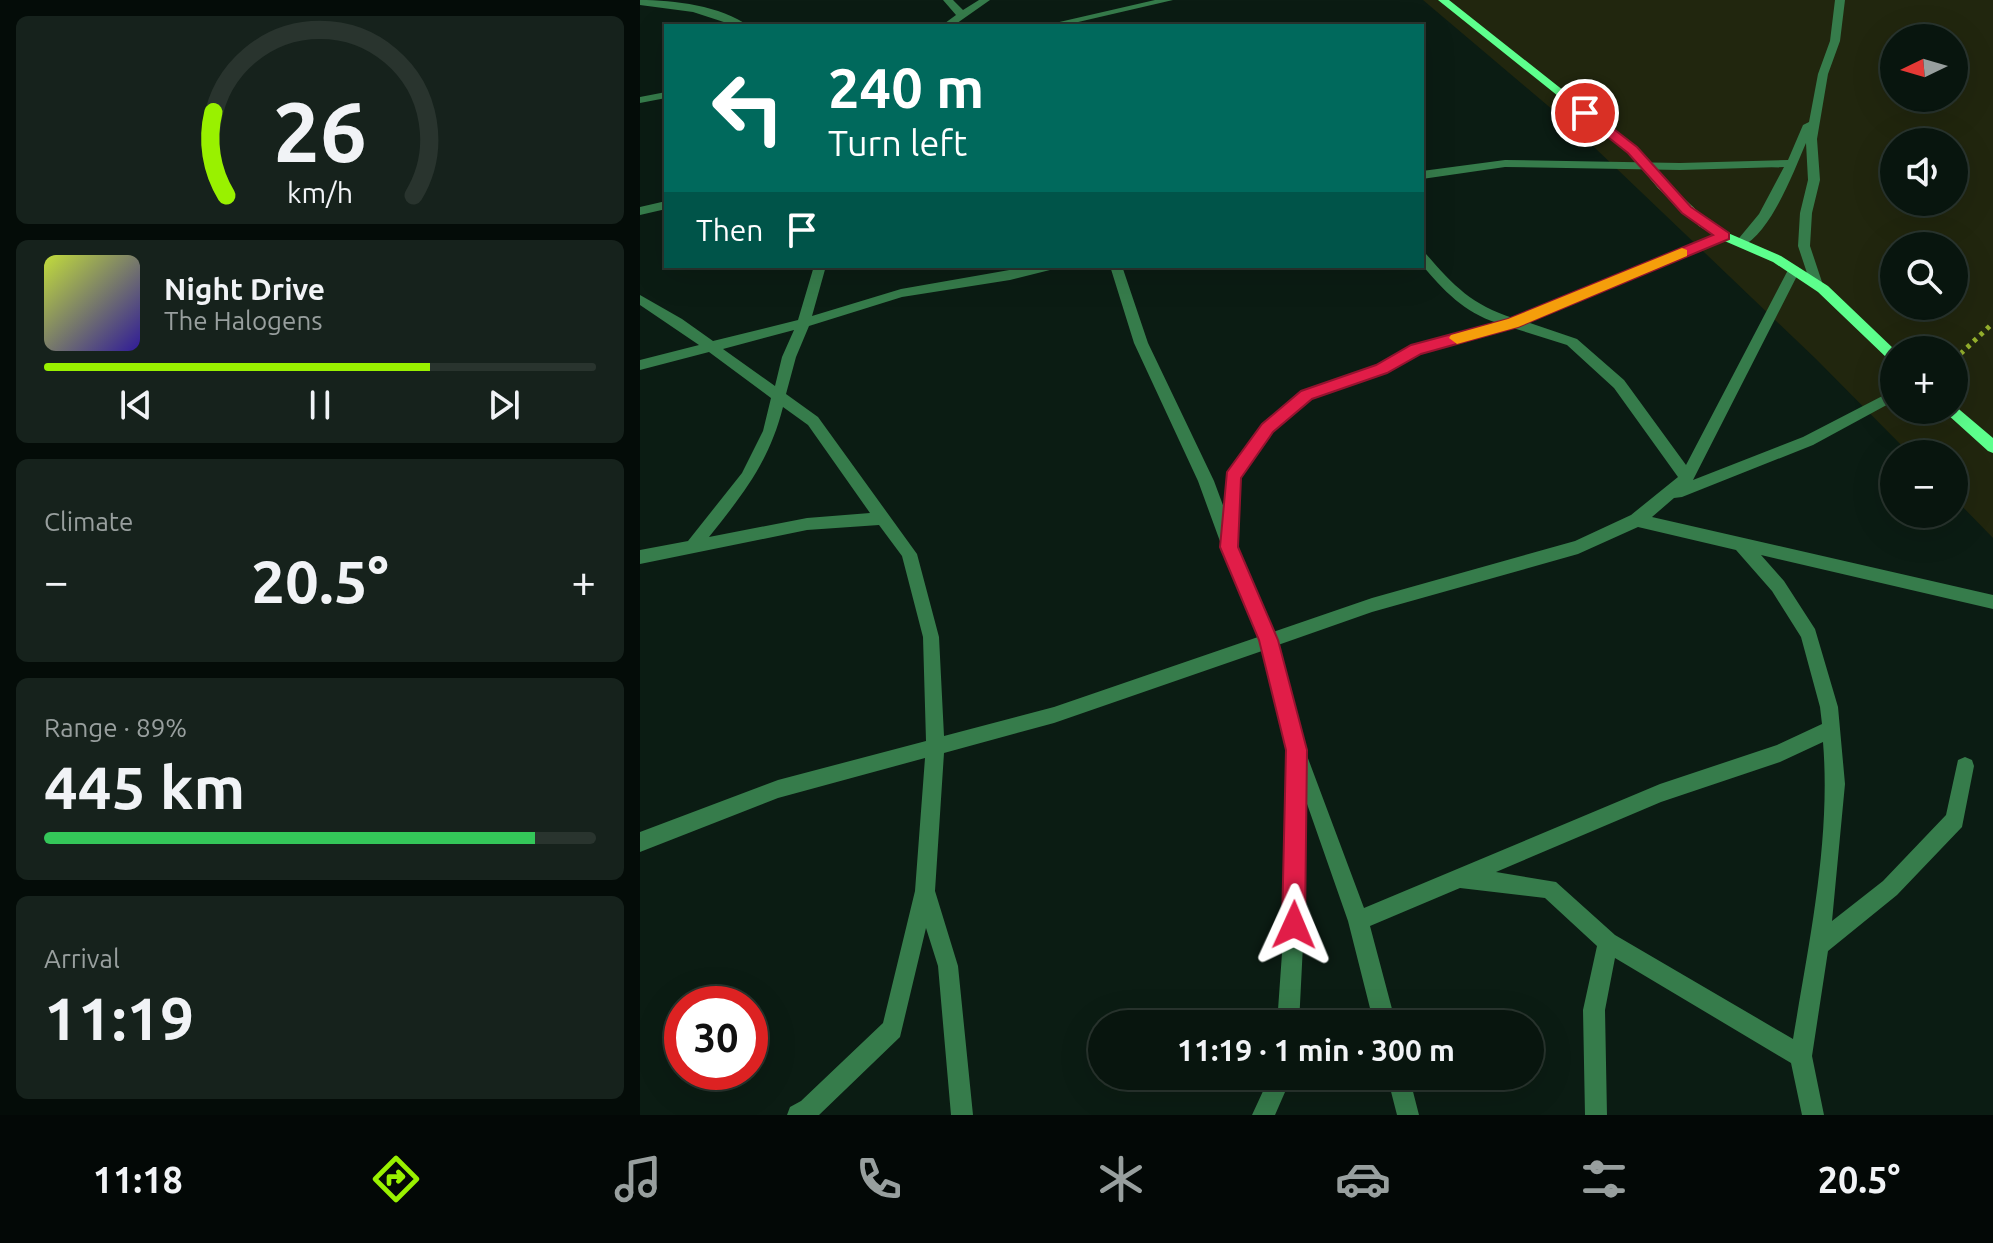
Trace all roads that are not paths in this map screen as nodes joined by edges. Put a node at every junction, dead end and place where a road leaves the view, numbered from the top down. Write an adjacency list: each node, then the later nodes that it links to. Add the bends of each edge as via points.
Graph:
1 (948, 0): 7 (street)
2 (985, 0): 7 (street)
3 (1168, 0): 10 (street)
4 (1443, 0): 15 (main road)
5 (1840, 0): 13 (street, via 1835,41)
6 (640, 2): 8 (street, via 702,10)
7 (962, 15): 9 (street)
8 (739, 24)
9 (949, 24)
10 (1056, 24)
11 (664, 95): 12 (street)
12 (640, 100)
13 (1816, 105): 14 (street); 26 (street, via 1811,139 1814,180 1804,246)
14 (1791, 163): 15 (street); 20 (street, via 1761,225)
15 (1646, 166): 16 (street, via 1523,162); 19 (main road, via 1686,210)
16 (1424, 175)
17 (664, 205): 18 (street)
18 (640, 211)
19 (1724, 236): 20 (main road); 29 (street)
20 (1741, 243): 25 (main road)
21 (1424, 259): 29 (street, via 1452,292)
22 (819, 268): 28 (street)
23 (1042, 268): 28 (street, via 901,293)
24 (1117, 268): 43 (street, via 1141,343 1206,481)
25 (1794, 270): 26 (main road); 37 (street)
26 (1817, 285): 30 (main road)
27 (640, 299): 31 (street)
28 (804, 323): 31 (street); 33 (street, via 789,357)
29 (1513, 323): 37 (street, via 1572,342 1619,384); 43 (street, via 1416,349 1381,369 1306,395 1268,428 1233,477)
30 (1880, 344)
31 (711, 346): 32 (street); 33 (street)
32 (640, 365)
33 (781, 397): 39 (street, via 813,421); 41 (street, via 748,477)
34 (1880, 402): 38 (street, via 1808,441)
35 (1968, 424): 36 (main road)
36 (1993, 447)
37 (1687, 478): 38 (street)
38 (1664, 498): 40 (street)
39 (883, 518): 41 (street, via 807,524); 48 (street, via 909,554 931,637)
40 (1637, 520): 42 (street); 46 (street, via 1578,547)
41 (694, 544): 44 (street)
42 (1742, 545): 45 (street); 47 (street, via 1778,586 1809,634)
43 (1229, 547): 46 (street)
44 (640, 557)
45 (1993, 602)
46 (1268, 640): 48 (street, via 1054,715); 49 (street)
47 (1830, 729): 52 (street); 56 (street, via 1836,784)
48 (935, 749): 51 (street, via 778,789); 53 (street)
49 (1297, 750): 54 (street); 57 (street)
50 (1965, 766): 56 (street, via 1955,820 1890,888)
51 (640, 842)
52 (1459, 878): 54 (street); 55 (street, via 1549,889)
53 (925, 891): 62 (street, via 892,1029); 63 (street, via 948,966)
54 (1358, 921): 58 (street)
55 (1608, 942): 59 (street); 66 (street, via 1594,1010)
56 (1818, 946): 59 (street)
57 (1289, 1010)
58 (1381, 1010)
59 (1801, 1056): 67 (street)
60 (1275, 1090): 64 (street)
61 (1402, 1090): 65 (street)
62 (798, 1115)
63 (962, 1115)
64 (1263, 1115)
65 (1408, 1115)
66 (1596, 1115)
67 (1813, 1115)

